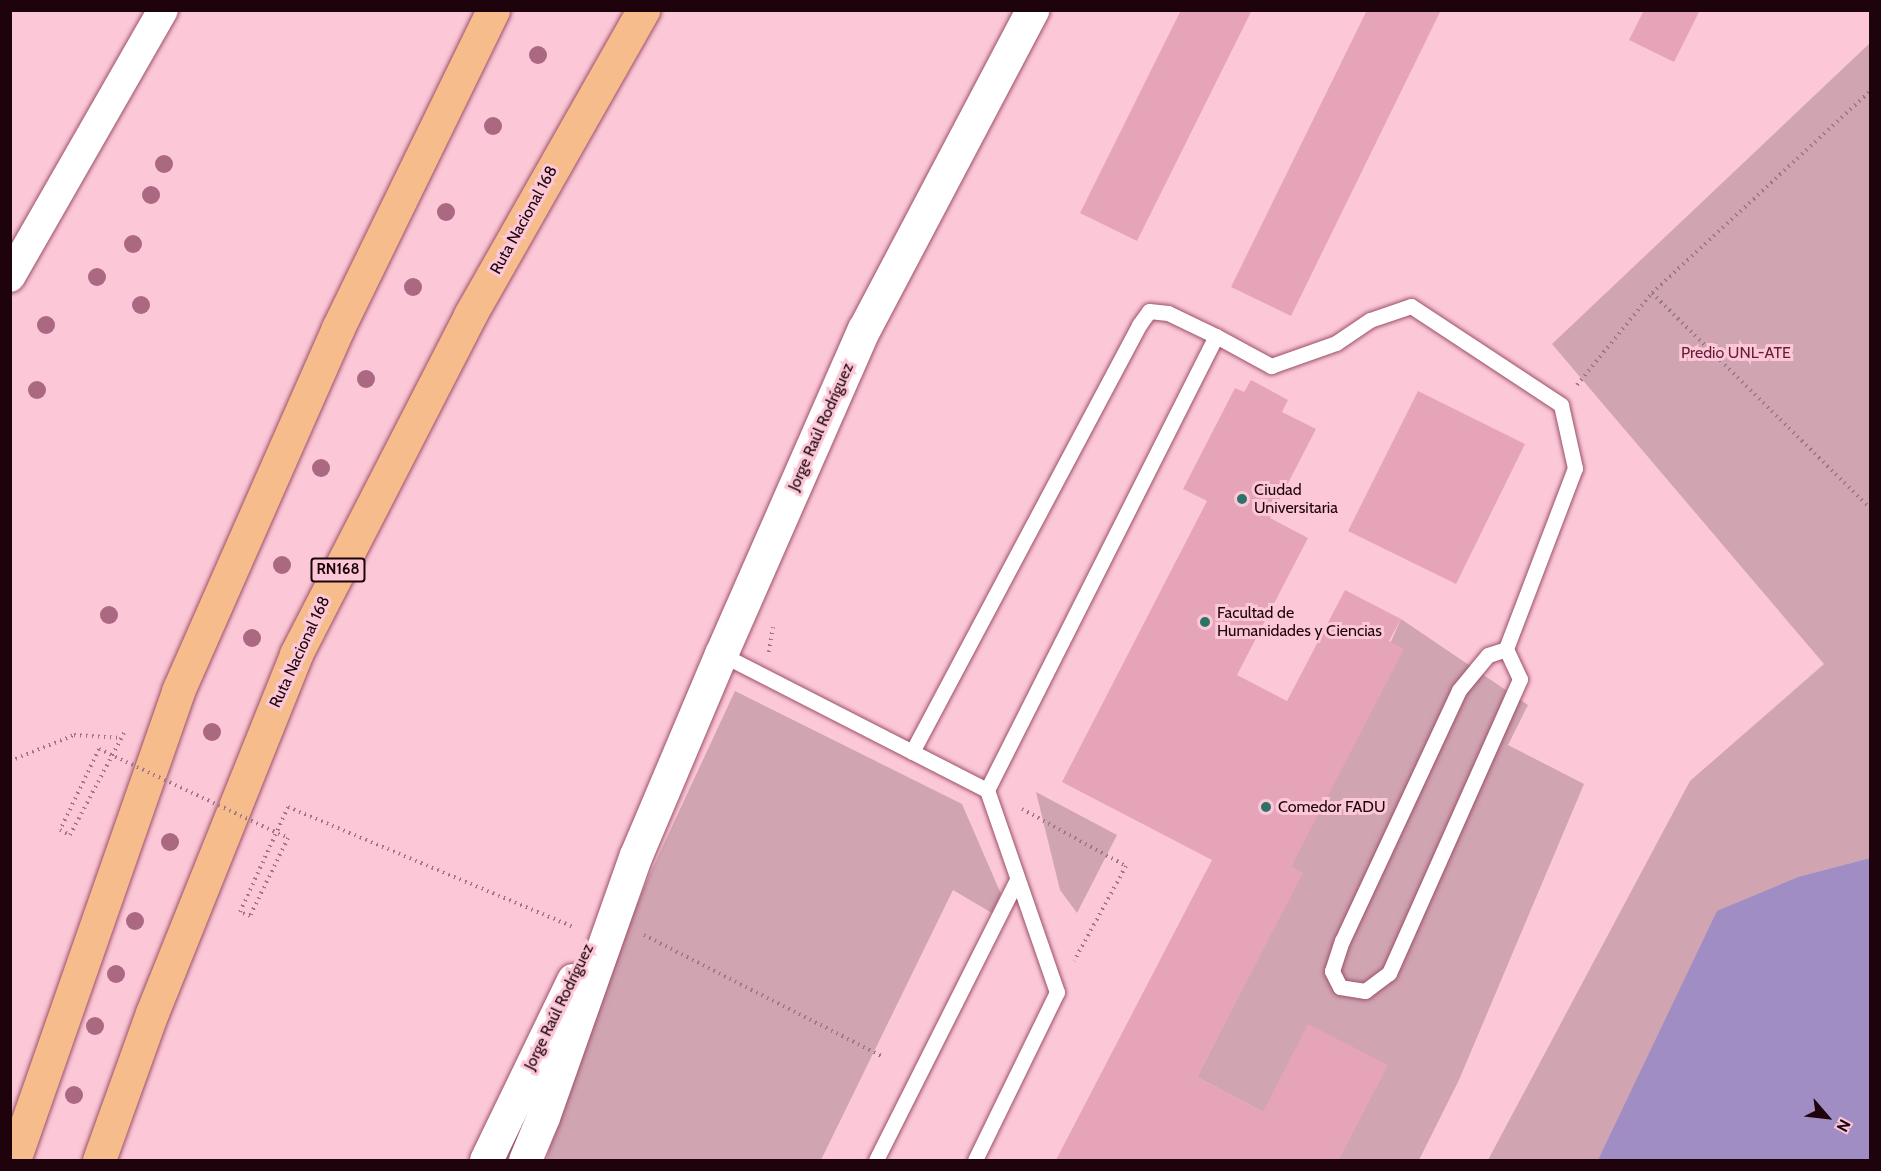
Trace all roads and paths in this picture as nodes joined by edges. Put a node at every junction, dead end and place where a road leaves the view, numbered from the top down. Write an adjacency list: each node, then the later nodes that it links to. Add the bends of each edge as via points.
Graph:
1 (163, 10): 6 (street)
2 (493, 10): 23 (highway, via 338,328 178,691)
3 (643, 10): 24 (highway, Ruta Nacional 168 / RN168, via 470,315 296,654 152,1013)
4 (1032, 10): 13 (main road, Jorge Raúl Rodríguez, via 864,329)
5 (1870, 91): 7 (path)
6 (10, 277)
7 (1652, 293): 9 (path); 10 (path)
8 (1216, 336): 9 (lane, via 1271,366 1336,343 1370,320 1411,306); 15 (lane, via 1168,313 1149,311 1139,324); 17 (lane)
9 (1562, 405): 12 (lane, via 1575,468)
10 (1870, 508)
11 (775, 616): 14 (path)
12 (1506, 649): 12 (lane, via 1520,679 1389,973 1365,991 1340,987 1332,971 1342,941 1459,690 1488,655)
13 (721, 654): 14 (lane); 19 (main road, Jorge Raúl Rodríguez)
14 (766, 677): 15 (lane)
15 (912, 752): 17 (lane)
16 (10, 760): 18 (path, bridge, via 74,735 120,738 70,835 60,830 99,749 288,838 250,916 240,912)
17 (987, 790): 20 (lane); 21 (path, via 1126,866)
18 (288, 807)
19 (636, 855): 22 (main road, Jorge Raúl Rodríguez); 25 (main road, Jorge Raúl Rodríguez)
20 (1017, 880): 21 (lane); 26 (lane)
21 (1057, 992): 27 (lane)
22 (528, 1156)
23 (14, 1161)
24 (99, 1161)
25 (486, 1161)
26 (876, 1161)
27 (975, 1161)

